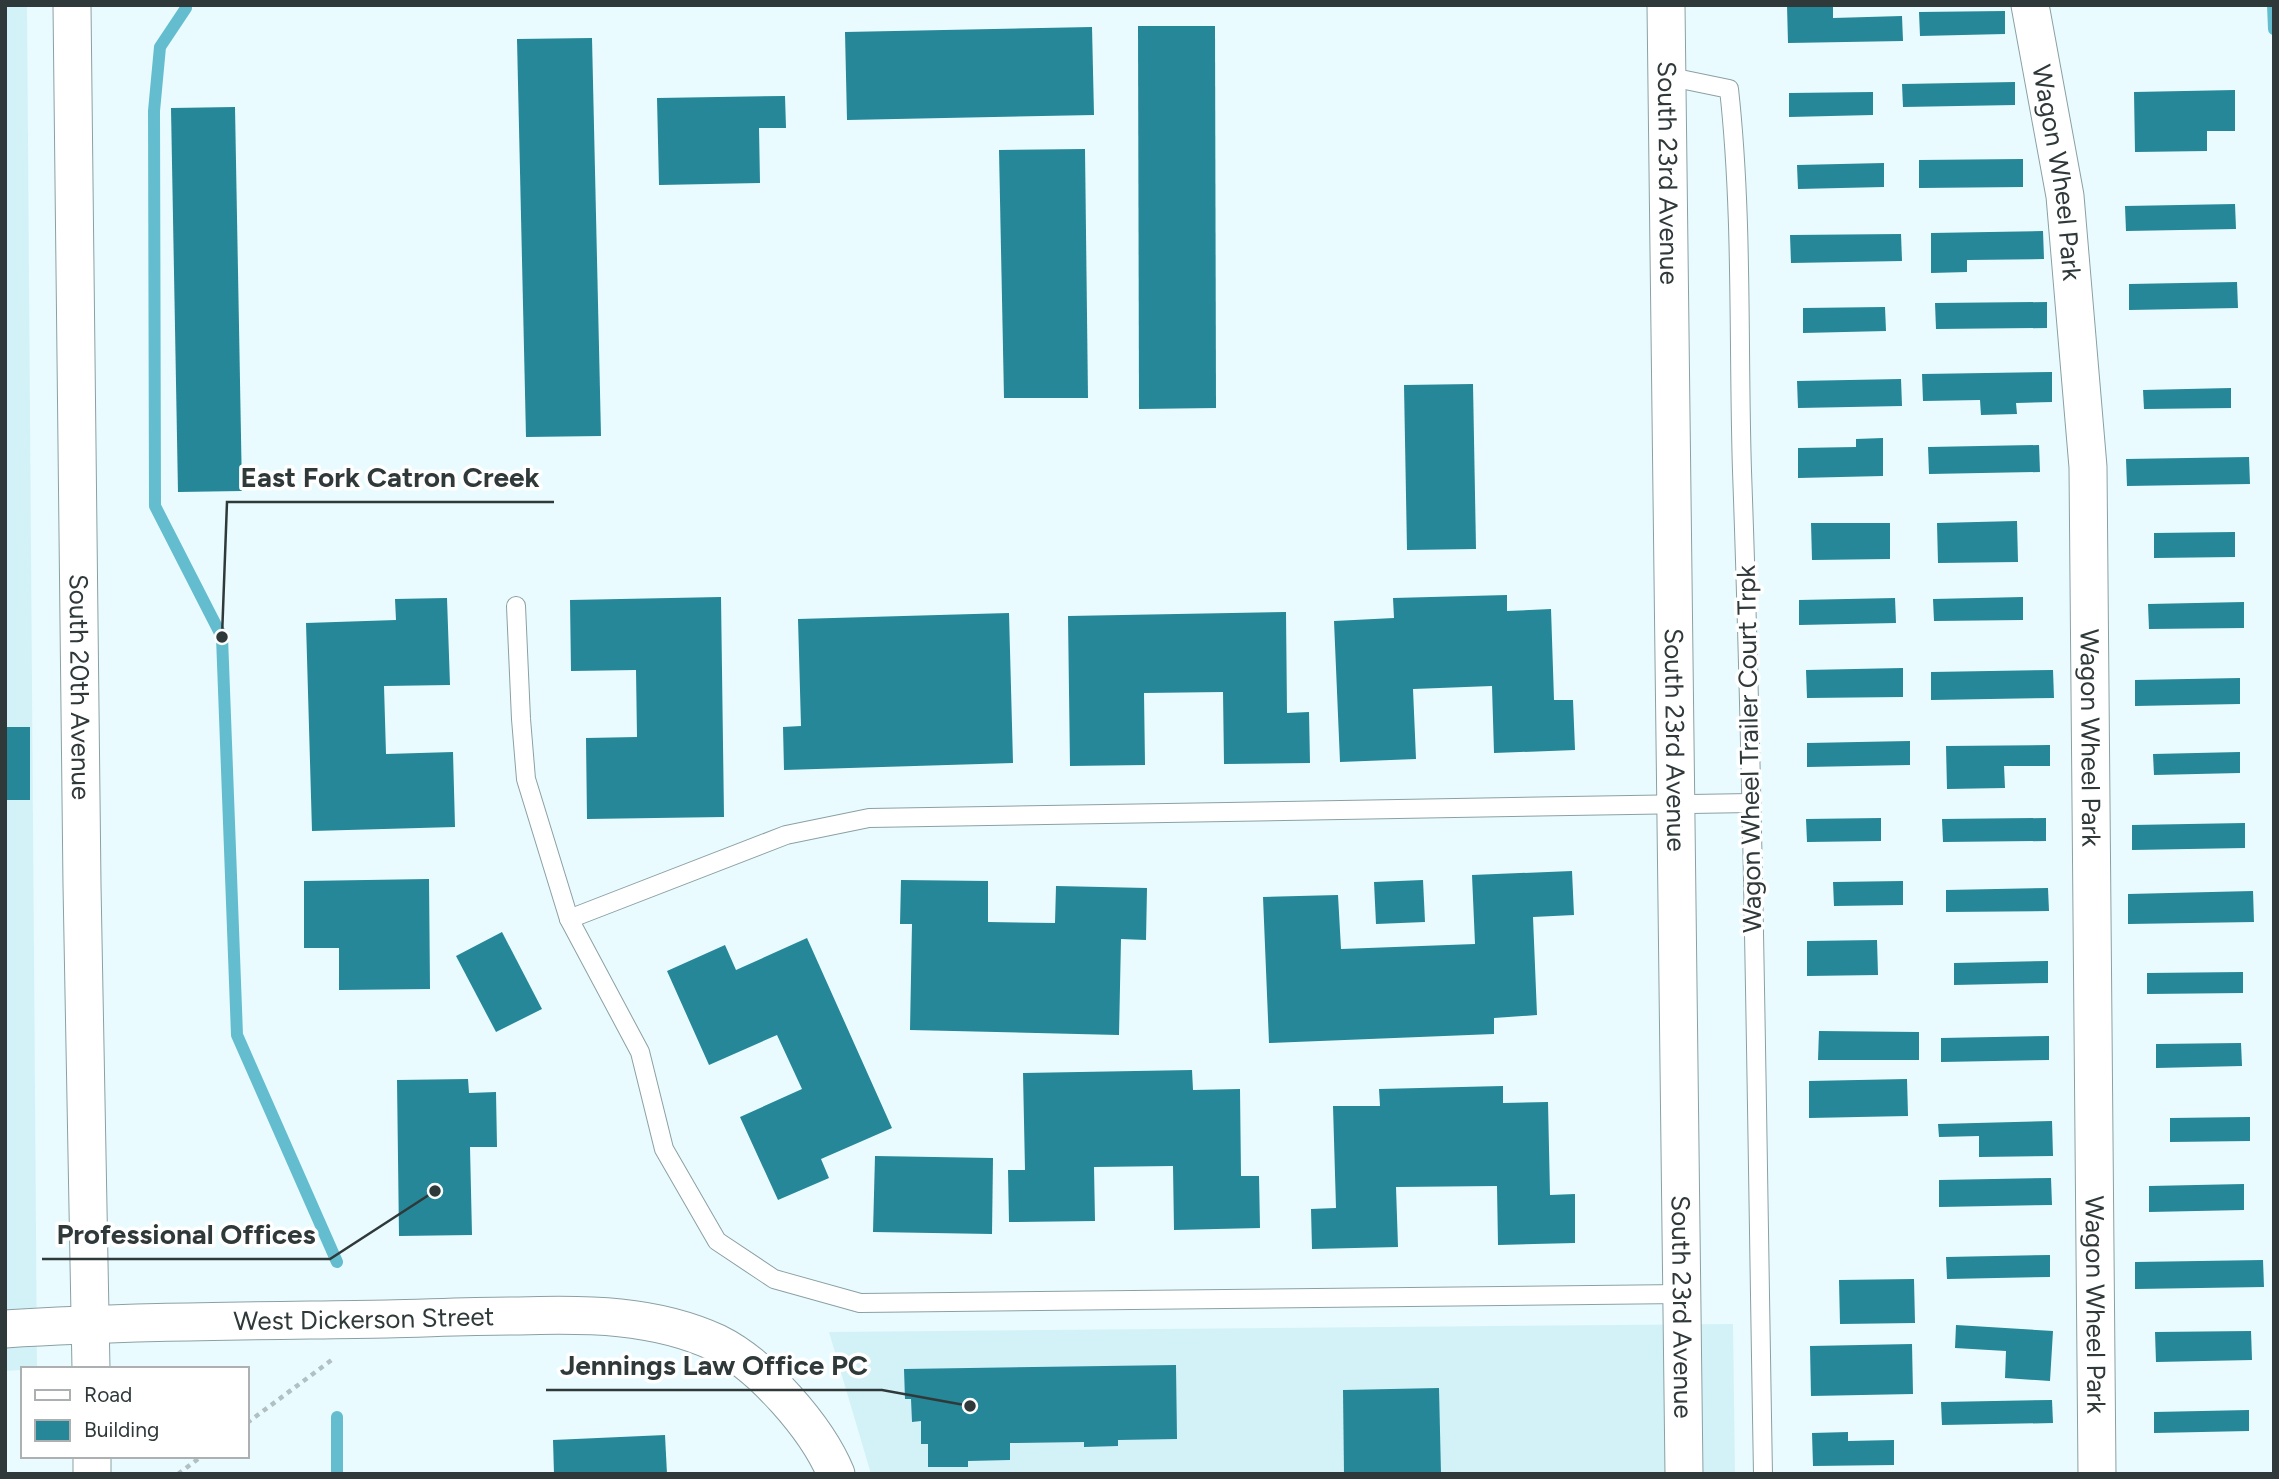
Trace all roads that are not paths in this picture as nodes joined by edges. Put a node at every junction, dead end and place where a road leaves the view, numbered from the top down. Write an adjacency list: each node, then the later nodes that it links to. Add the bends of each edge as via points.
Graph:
1 (72, 5): 10 (street, South 20th Avenue)
2 (1666, 5): 4 (street, South 23rd Avenue)
3 (2030, 5): 16 (street, Wagon Wheel Park, via 2065,196 2088,467)
4 (1665, 76): 6 (lane, Wagon Wheel Trailer Court Trpk, via 1729,89 1736,154); 7 (street, South 23rd Avenue)
5 (516, 606): 8 (lane, via 526,779)
6 (1751, 803): 7 (lane); 15 (lane, Wagon Wheel Trailer Court Trpk)
7 (1675, 804): 8 (lane, via 869,818 786,835); 9 (street, South 23rd Avenue)
8 (569, 919): 9 (lane, via 640,1052 664,1149 718,1241 774,1279 860,1303)
9 (1682, 1294): 14 (street, South 23rd Avenue)
10 (91, 1324): 11 (street, West Dickerson Street); 12 (street, South 20th Avenue); 13 (street, West Dickerson Street, via 580,1314 633,1318 718,1344 756,1368 813,1431)
11 (5, 1329)
12 (91, 1367)
13 (836, 1474)
14 (1684, 1474)
15 (1763, 1474)
16 (2097, 1474)

